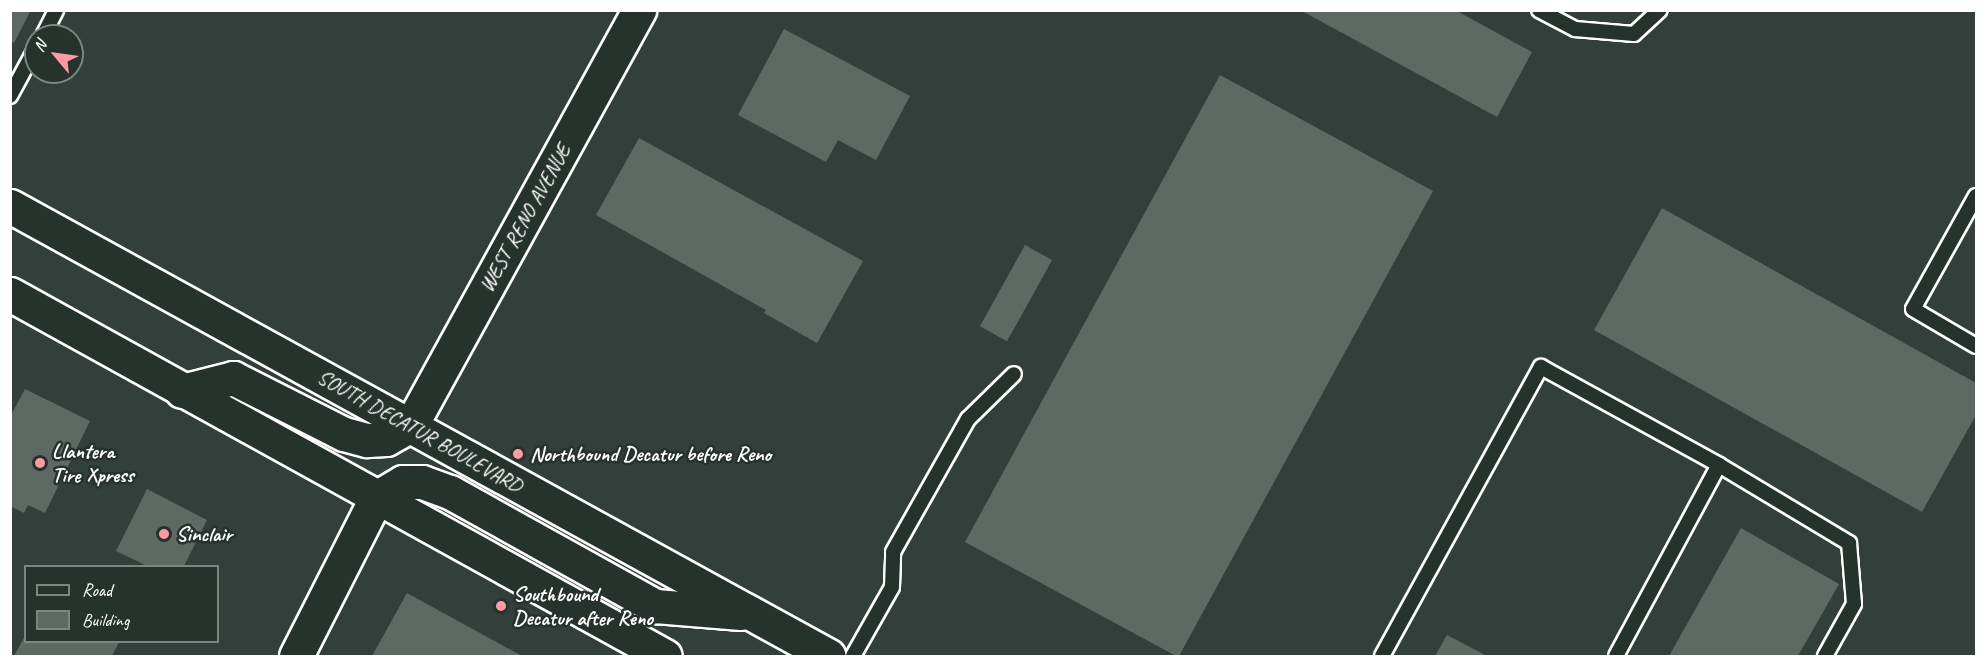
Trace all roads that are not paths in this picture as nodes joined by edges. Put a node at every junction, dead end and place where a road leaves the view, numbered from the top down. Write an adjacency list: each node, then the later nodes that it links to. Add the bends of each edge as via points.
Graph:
1 (56, 10): 5 (lane)
2 (639, 10): 14 (main road, WEST RENO AVENUE)
3 (1539, 10): 4 (lane, via 1575,29 1634,34)
4 (1660, 10)
5 (49, 24)
6 (24, 70): 7 (lane)
7 (10, 96)
8 (1977, 196): 11 (lane, via 1913,309)
9 (10, 206): 14 (main road, SOUTH DECATUR BOULEVARD)
10 (10, 294): 13 (main road)
11 (1977, 346)
12 (1014, 374): 21 (lane, via 968,419 893,552 892,586)
13 (182, 391): 14 (main road, via 233,378 344,434 367,440 386,439); 16 (main road)
14 (411, 425): 17 (main road, SOUTH DECATUR BOULEVARD)
15 (1719, 465): 22 (lane, via 1541,367); 23 (lane); 24 (lane, via 1849,543 1854,604)
16 (376, 498): 17 (main road, via 403,482 422,482 450,492 655,606); 18 (main road); 19 (main road)
17 (752, 614): 20 (main road, SOUTH DECATUR BOULEVARD)
18 (296, 657)
19 (665, 657)
20 (830, 657)
21 (853, 657)
22 (1382, 657)
23 (1616, 657)
24 (1826, 657)

